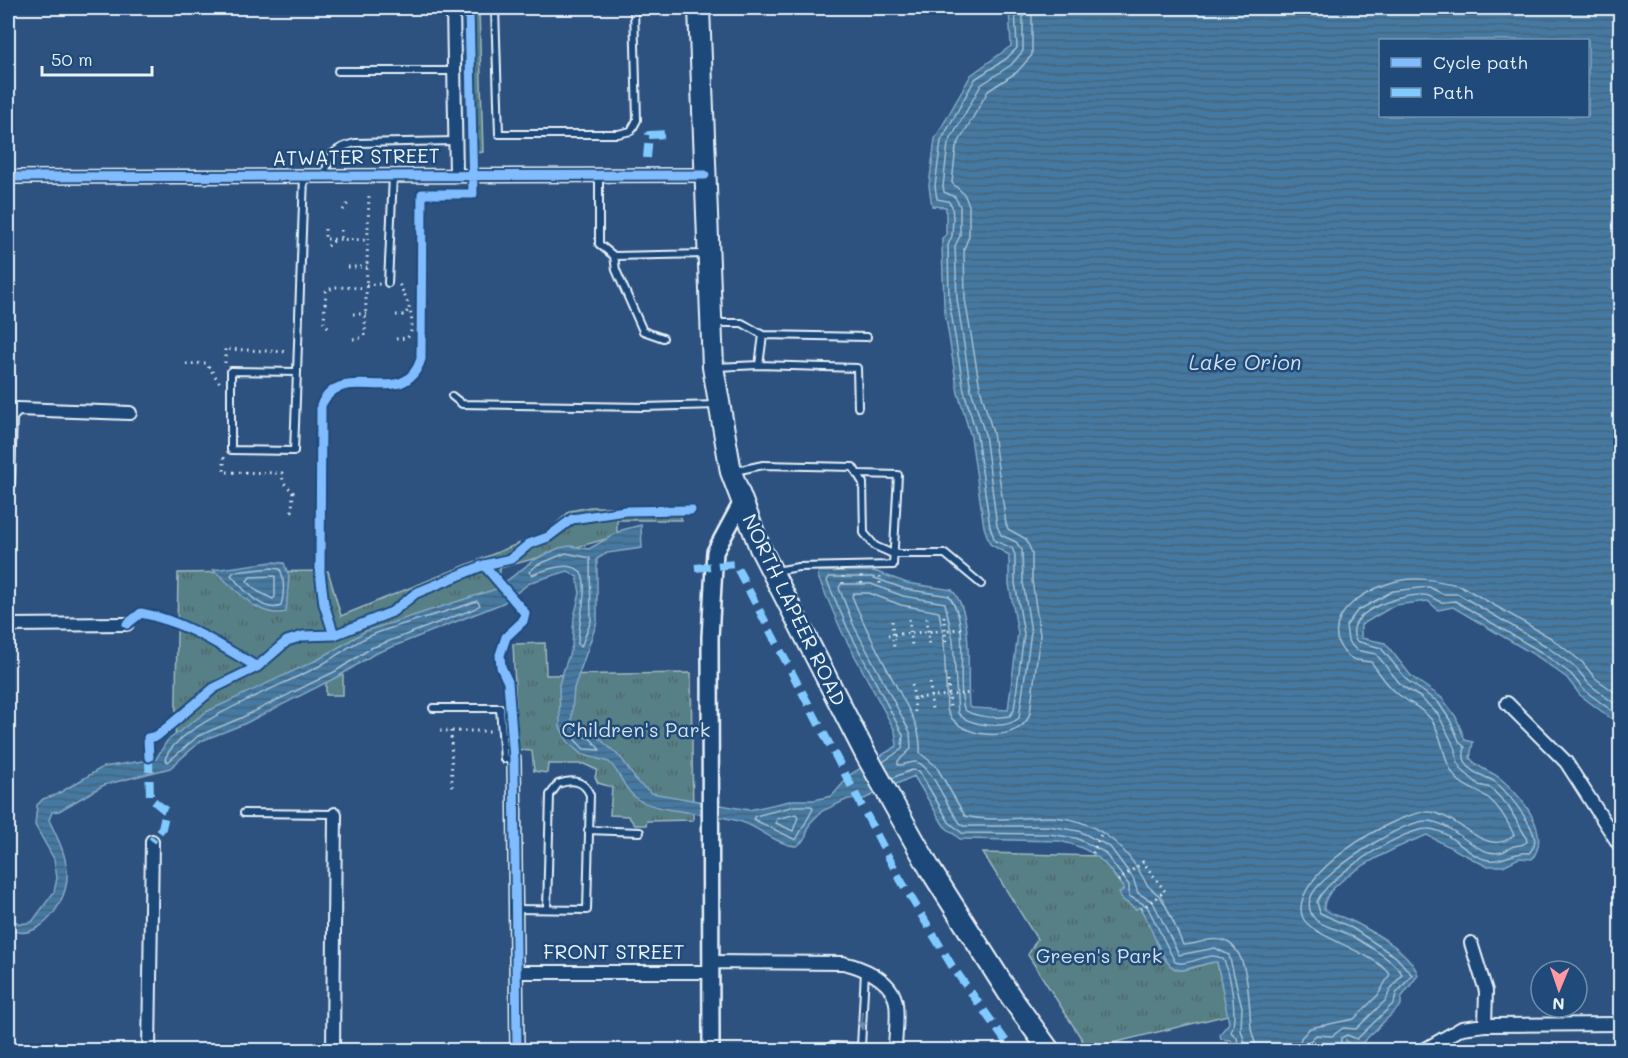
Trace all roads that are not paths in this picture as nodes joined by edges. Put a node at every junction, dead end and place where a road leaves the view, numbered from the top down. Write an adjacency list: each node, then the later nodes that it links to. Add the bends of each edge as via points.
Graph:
1 (453, 8): 6 (street)
2 (495, 8): 3 (lane, via 499,134 631,131 637,120)
3 (634, 8)
4 (699, 8): 12 (main road, NORTH LAPEER ROAD)
5 (338, 71): 6 (lane)
6 (454, 71): 7 (street)
7 (455, 141): 9 (street); 10 (lane, via 343,146 328,159)
8 (393, 174): 9 (street, ATWATER STREET); 10 (street, ATWATER STREET); 17 (lane)
9 (456, 174): 11 (street, ATWATER STREET)
10 (325, 175): 13 (street, ATWATER STREET)
11 (599, 175): 12 (street, ATWATER STREET); 16 (lane, via 599,244)
12 (705, 175): 15 (main road, NORTH LAPEER ROAD)
13 (304, 176): 14 (street, ATWATER STREET); 24 (lane)
14 (8, 177)
15 (709, 254): 16 (lane); 18 (main road, NORTH LAPEER ROAD)
16 (614, 256): 21 (lane, via 616,270 644,331)
17 (388, 283)
18 (711, 323): 19 (lane, via 742,323); 23 (main road, NORTH LAPEER ROAD)
19 (763, 335): 20 (lane); 22 (lane)
20 (867, 337)
21 (663, 338)
22 (759, 365): 23 (lane); 27 (lane, via 857,368)
23 (713, 367): 26 (main road, NORTH LAPEER ROAD)
24 (297, 372): 24 (lane, via 231,371 231,450 294,451)
25 (452, 396): 26 (lane, via 462,404)
26 (719, 405): 29 (main road, NORTH LAPEER ROAD)
27 (858, 407)
28 (130, 413): 31 (street, via 16,408 10,417)
29 (731, 472): 30 (lane, via 763,465 853,467); 32 (main road, NORTH LAPEER ROAD)
30 (860, 474): 33 (lane, via 864,533 876,546); 33 (lane, via 898,475)
31 (8, 482)
32 (742, 502): 34 (main road, NORTH LAPEER ROAD); 50 (street, via 715,552 710,637)
33 (893, 554): 34 (lane, via 893,565 798,567); 35 (lane, via 945,554)
34 (773, 572): 62 (main road, NORTH LAPEER ROAD, via 866,755 930,869)
35 (981, 584)
36 (127, 624): 37 (street)
37 (8, 625)
38 (1507, 703): 46 (street, via 1566,762)
39 (433, 708): 40 (lane, via 500,708 504,759)
40 (514, 759): 47 (street)
41 (244, 813): 42 (lane)
42 (335, 814): 58 (street)
43 (588, 830): 44 (lane); 48 (lane, via 587,910); 48 (lane, via 588,789 578,781 558,784 550,795)
44 (640, 832)
45 (152, 841): 57 (street)
46 (1620, 846)
47 (515, 909): 48 (lane); 52 (street)
48 (547, 909)
49 (1471, 943): 54 (street, via 1486,991)
50 (712, 967): 51 (street, FRONT STREET, via 843,963); 52 (street, FRONT STREET); 60 (street)
51 (865, 970): 55 (lane, one-way to 55); 56 (street, FRONT STREET, via 888,987 896,999)
52 (516, 972): 59 (street)
53 (1620, 1024): 54 (street)
54 (1485, 1025): 63 (street, via 1462,1028)
55 (861, 1047): 56 (lane); 61 (lane, via 831,1046)
56 (895, 1049)
57 (149, 1050)
58 (333, 1050)
59 (518, 1050)
60 (711, 1050)
61 (826, 1050)
62 (1049, 1050)
63 (1424, 1050)

